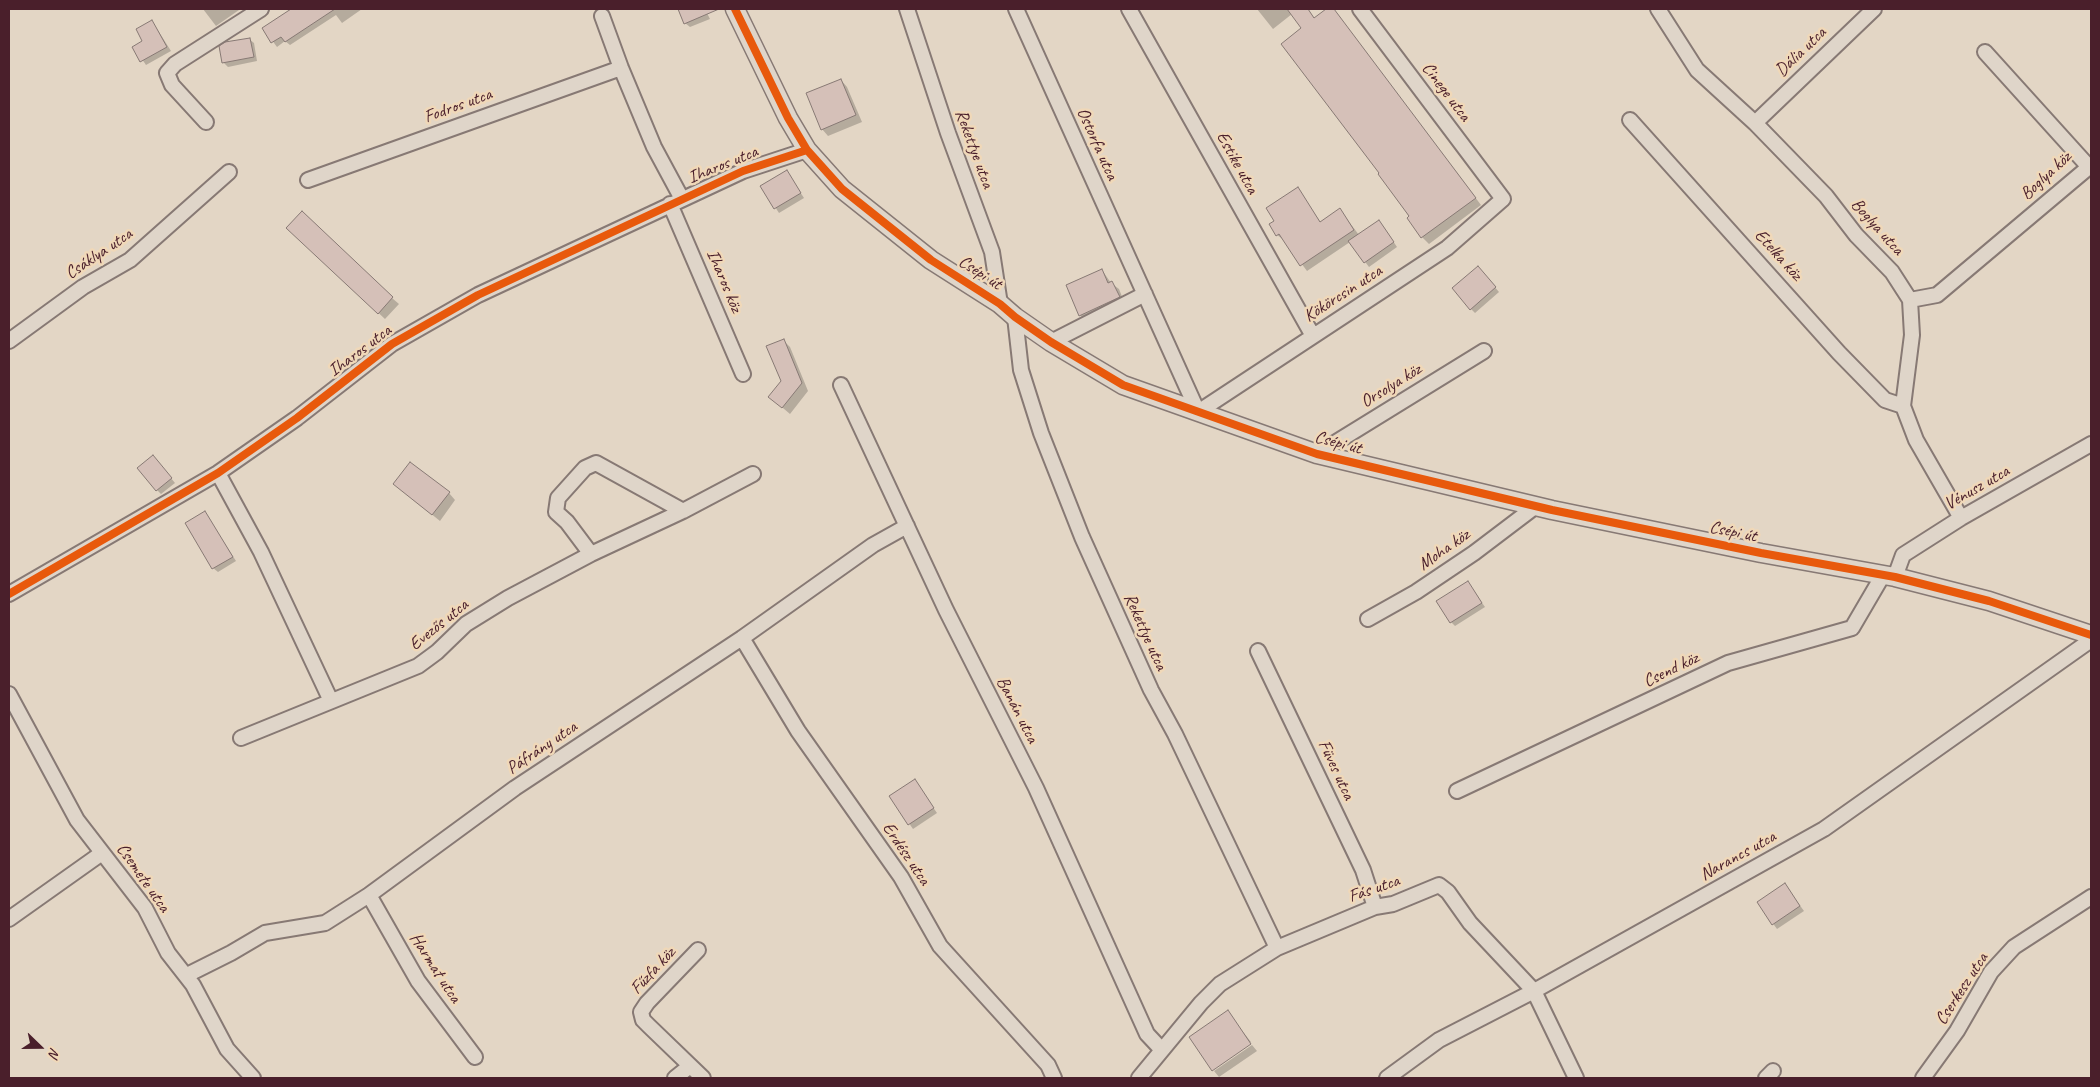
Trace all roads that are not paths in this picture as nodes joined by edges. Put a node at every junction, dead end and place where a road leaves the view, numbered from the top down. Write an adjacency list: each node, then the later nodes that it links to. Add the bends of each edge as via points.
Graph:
1 (262, 9): 13 (street, via 175,64 167,73 172,85)
2 (735, 9): 15 (street, Csépi út)
3 (906, 9): 22 (street, Rekettye utca, via 992,252)
4 (1016, 9): 20 (street, Ostorfa utca)
5 (1129, 9): 24 (street, Estike utca)
6 (1360, 9): 18 (street, Cinege utca)
7 (1658, 9): 14 (street, Boglya utca, via 1697,70)
8 (1874, 9): 14 (street, Dália utca)
9 (602, 16): 11 (street)
10 (1985, 52): 21 (street, Boglya köz, via 2089,167 1937,295)
11 (621, 68): 17 (street, Fodros utca); 19 (street)
12 (1630, 120): 30 (street, Etelka köz, via 1839,353 1885,400)
13 (206, 122)
14 (1755, 123): 21 (street, Boglya utca, via 1826,196 1856,235 1892,272)
15 (807, 150): 19 (street, Iharos utca, via 743,171); 22 (street, Csépi út, via 842,189 931,260)
16 (229, 172): 25 (street, Csáklya utca, via 130,260 83,287)
17 (308, 180)
18 (1502, 199): 24 (street, Kökörcsin utca, via 1447,248)
19 (676, 201): 28 (street, Iharos köz); 34 (street, Iharos utca, via 478,295 399,340)
20 (1145, 294): 26 (street); 31 (street, Ostorfa utca)
21 (1910, 300): 30 (street, Boglya utca, via 1912,335)
22 (1000, 304): 23 (street, Csépi út)
23 (1015, 317): 26 (street, Csépi út); 57 (street, Rekettye utca, via 1021,370 1082,538 1151,690)
24 (1313, 336): 31 (street, Kökörcsin utca)
25 (9, 341)
26 (1051, 342): 31 (street, Csépi út, via 1123,385)
27 (1484, 351): 33 (street, Orsolya köz)
28 (743, 374)
29 (841, 384): 39 (street, Banán utca)
30 (1904, 406): 38 (street, Boglya utca, via 1916,440)
31 (1198, 412): 33 (street, Csépi út)
32 (2091, 444): 38 (street, Vénusz utca)
33 (1317, 454): 36 (street, Csépi út)
34 (218, 473): 42 (street, Iharos utca); 49 (street, via 261,552)
35 (753, 474): 37 (street, Evezős utca)
36 (1536, 506): 41 (street, Csépi út); 43 (street, Moha köz, via 1416,592)
37 (683, 511): 40 (street, Evezős utca); 40 (street, via 596,462 585,468 558,498 556,512)
38 (1961, 518): 41 (street, Vénusz utca, via 1903,555)
39 (907, 526): 45 (street, Páfrány utca, via 873,545); 61 (street, Banán utca, via 1036,788 1147,1034)
40 (591, 554): 49 (street, Evezős utca, via 466,624 418,666)
41 (1889, 576): 44 (street, Csépi út, via 1989,601); 51 (street, Csend köz, via 1852,628 1728,663)
42 (9, 594)
43 (1368, 619)
44 (2091, 635)
45 (742, 638): 53 (street, Páfrány utca, via 515,788); 67 (street, Erdész utca, via 798,731 901,877 940,946 1048,1065)
46 (2091, 640): 60 (street, Narancs utca, via 1824,829)
47 (1258, 651): 55 (street, Füves utca, via 1363,870)
48 (9, 694): 52 (street, Csemete utca, via 77,820)
49 (331, 701): 50 (street, Evezős utca)
50 (241, 738)
51 (1457, 791)
52 (102, 853): 56 (street); 59 (street, Csemete utca, via 145,908 168,953)
53 (369, 895): 59 (street, Páfrány utca, via 325,923 265,932); 62 (street, Harmat utca, via 418,981)
54 (2091, 897): 71 (street, Cserkesz utca, via 2014,947 1991,972 1957,1031)
55 (1374, 907): 57 (street, Fás utca); 60 (street, Fás utca, via 1393,904 1439,885 1448,892 1470,924)
56 (9, 919)
57 (1277, 948): 61 (street, Fás utca, via 1220,984)
58 (698, 950): 63 (street, Fűzfa köz, via 641,1012 643,1020)
59 (187, 975): 64 (street, Csemete utca, via 227,1049)
60 (1534, 991): 69 (street, Narancs utca, via 1439,1040); 70 (street, Fás utca)
61 (1162, 1050): 68 (street, Fás utca)
62 (474, 1057)
63 (690, 1066): 65 (street); 66 (street)
64 (253, 1078)
65 (675, 1078)
66 (703, 1078)
67 (1054, 1078)
68 (1139, 1078)
69 (1387, 1078)
70 (1576, 1078)
71 (1923, 1078)

